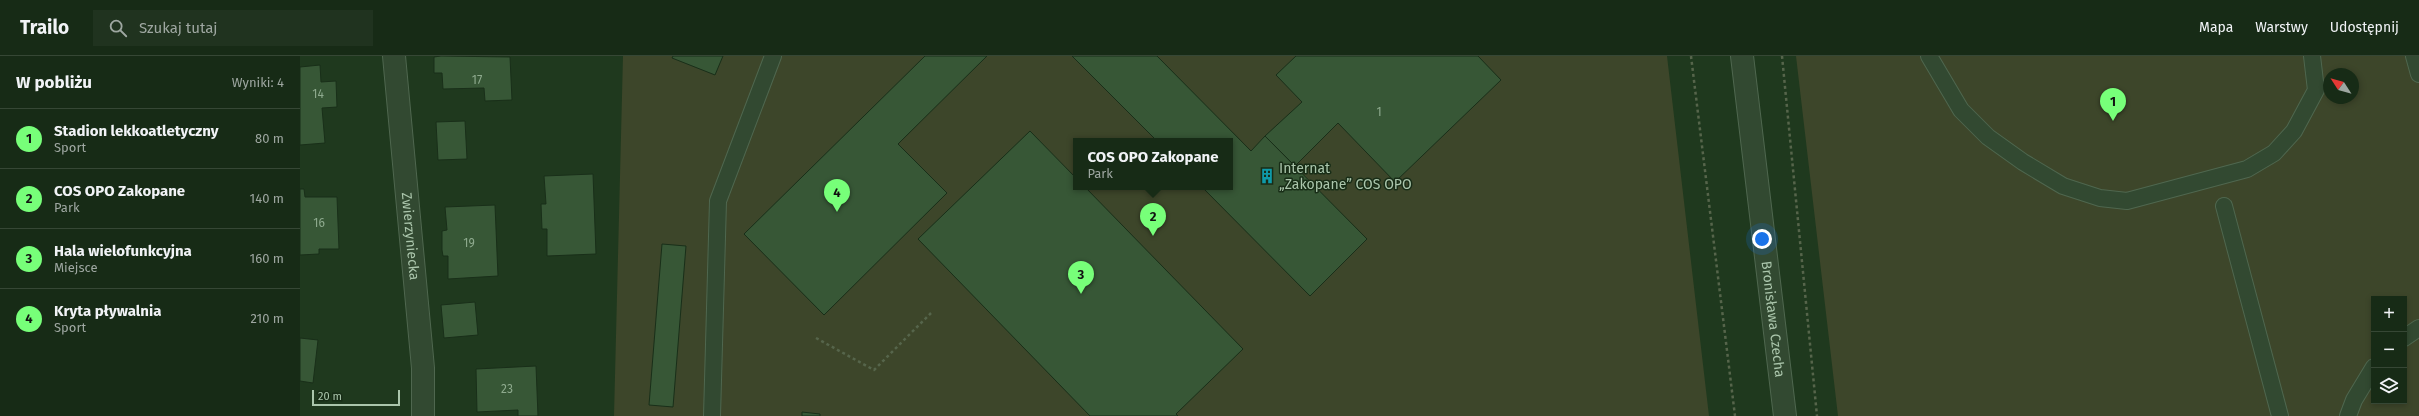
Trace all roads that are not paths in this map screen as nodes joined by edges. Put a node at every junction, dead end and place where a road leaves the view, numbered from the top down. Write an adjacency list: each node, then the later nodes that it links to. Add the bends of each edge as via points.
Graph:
1 (394, 56): 12 (street, Zwierzyniecka, via 422,361)
2 (773, 56): 13 (lane, via 718,201)
3 (1742, 56): 14 (street, Bronisława Czecha)
4 (1929, 56): 5 (lane, via 1961,110 1988,137 2023,162 2064,186 2100,198 2127,201 2247,168 2274,153 2294,131 2316,90)
5 (2312, 56)
6 (2414, 56): 7 (lane)
7 (2419, 74)
8 (2224, 206): 15 (lane)
9 (2419, 328): 10 (lane)
10 (2407, 336)
11 (2372, 368): 16 (lane)
12 (423, 416)
13 (712, 416)
14 (1785, 416)
15 (2280, 416)
16 (2348, 416)

